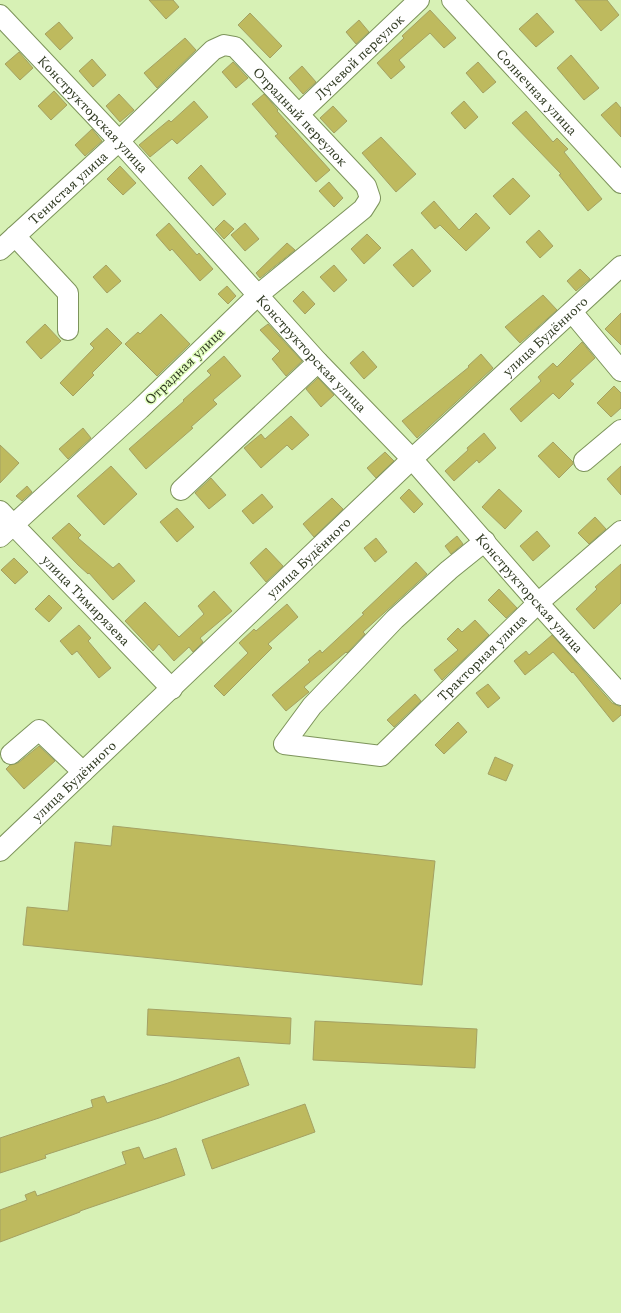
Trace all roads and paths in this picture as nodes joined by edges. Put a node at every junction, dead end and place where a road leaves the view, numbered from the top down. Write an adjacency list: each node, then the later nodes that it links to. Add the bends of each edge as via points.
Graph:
1 (419, 0): 5 (street, Лучевой переулок)
2 (452, 0): 7 (street, Солнечная улица)
3 (0, 15): 6 (street, Конструкторская улица)
4 (224, 45): 5 (street, Отрадный переулок, via 235,47); 6 (street, Тенистая улица, via 213,50)
5 (299, 114): 8 (street, Отрадный переулок, via 366,186)
6 (119, 141): 9 (street, Тенистая улица); 12 (street, Конструкторская улица)
7 (621, 183)
8 (370, 198): 12 (street, Отрадная улица, via 362,209)
9 (15, 236): 10 (street, Тенистая улица); 14 (street, via 68,293)
10 (0, 250)
11 (621, 266): 13 (street, улица Будённого)
12 (258, 295): 15 (street, Конструкторская улица); 21 (street, Отрадная улица, via 140,409)
13 (572, 312): 16 (street); 18 (street, улица Будённого)
14 (68, 330)
15 (318, 362): 18 (street, Конструкторская улица); 20 (street)
16 (621, 371)
17 (621, 430): 19 (street)
18 (412, 459): 23 (street, Конструкторская улица); 25 (street, улица Будённого)
19 (584, 461)
20 (181, 490)
21 (4, 524): 25 (street, улица Тимирязева)
22 (621, 531): 24 (street, Тракторная улица)
23 (485, 541): 24 (street, Конструкторская улица); 24 (street, Тракторная улица, via 395,619 312,706 284,744 381,756)
24 (538, 603): 26 (street, Конструкторская улица)
25 (172, 689): 28 (street, улица Будённого)
26 (621, 695)
27 (11, 754): 28 (street, via 38,730)
28 (83, 772): 29 (street, улица Будённого)
29 (0, 851)

